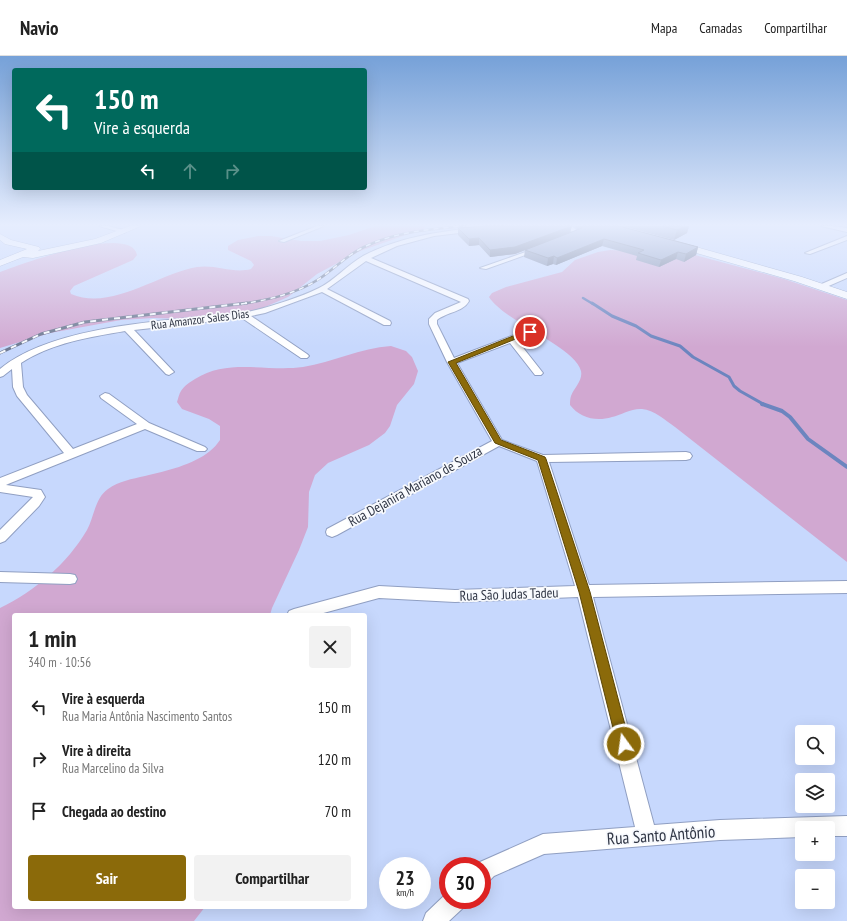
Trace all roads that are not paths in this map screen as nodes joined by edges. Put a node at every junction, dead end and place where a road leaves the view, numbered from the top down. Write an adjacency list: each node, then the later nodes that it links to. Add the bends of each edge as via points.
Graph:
1 (354, 266): 8 (street, Rua Amanzor Sales Dias)
2 (385, 266): 17 (street, via 465,301 463,305 433,319 433,324)
3 (489, 266): 5 (street)
4 (753, 266): 7 (main road)
5 (484, 268)
6 (847, 275): 7 (street)
7 (821, 286): 9 (main road)
8 (322, 289): 10 (street, Rua Amanzor Sales Dias); 11 (street)
9 (847, 296)
10 (244, 315): 12 (street, Rua Amanzor Sales Dias); 15 (street)
11 (387, 323)
12 (126, 328): 16 (street, Rua Amanzor Sales Dias, via 48,346); 18 (street)
13 (530, 332): 14 (street)
14 (512, 339): 17 (street); 19 (street)
15 (304, 356)
16 (16, 362): 20 (street, Rua Amanzor Sales Dias); 25 (street, via 18,387 22,396)
17 (452, 362): 23 (street)
18 (169, 372)
19 (538, 373)
20 (0, 374)
21 (105, 396): 22 (street)
22 (145, 425): 24 (street); 25 (street)
23 (498, 442): 27 (street); 29 (street, Rua Dejanira Mariano de Souza)
24 (201, 449)
25 (71, 454): 28 (street, via 4,481)
26 (686, 456): 27 (street)
27 (542, 459): 34 (street)
28 (0, 486): 30 (street, via 2,489 37,493 38,497)
29 (332, 532)
30 (0, 538)
31 (0, 577): 32 (street)
32 (70, 579)
33 (847, 587): 34 (street, Rua São Judas Tadeu)
34 (584, 592): 35 (street, Rua São Judas Tadeu, via 455,596 379,592); 37 (street)
35 (301, 613)
36 (847, 826): 37 (street, Rua Santo Antônio)
37 (647, 835): 38 (street, Rua Santo Antônio, via 543,844)
38 (491, 867)
39 (446, 909): 40 (street)
40 (434, 921)

